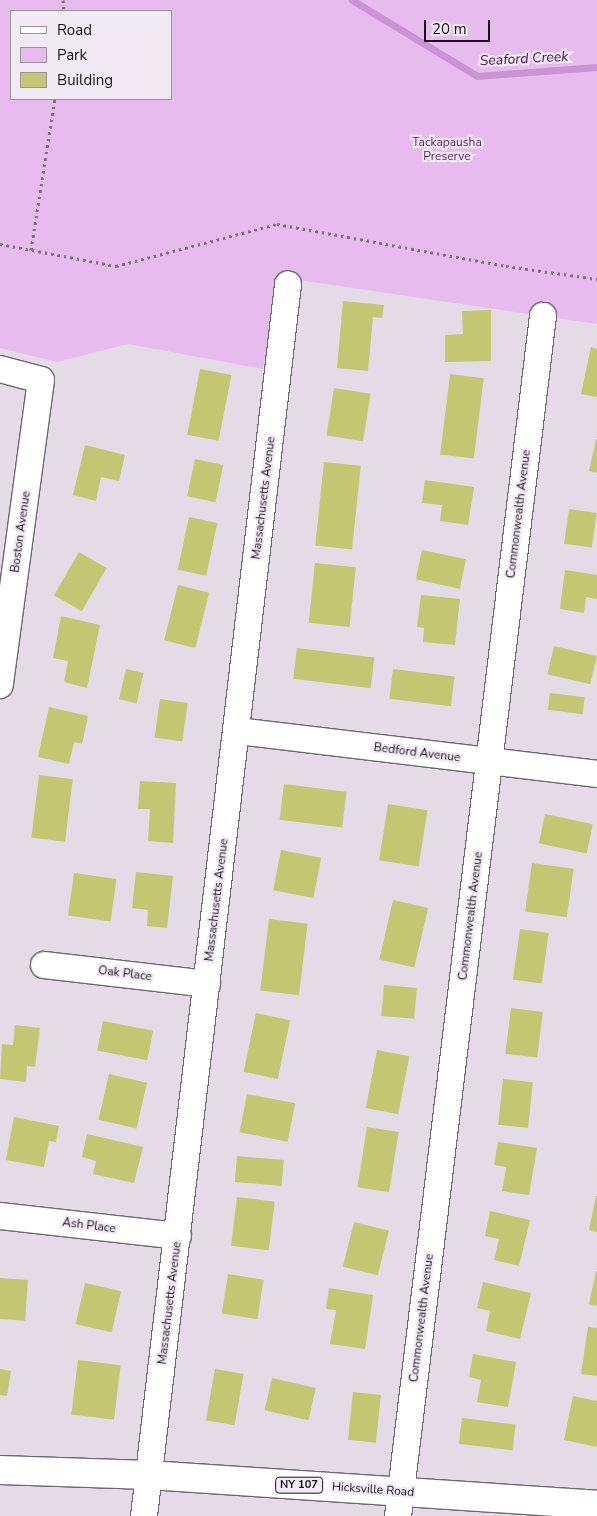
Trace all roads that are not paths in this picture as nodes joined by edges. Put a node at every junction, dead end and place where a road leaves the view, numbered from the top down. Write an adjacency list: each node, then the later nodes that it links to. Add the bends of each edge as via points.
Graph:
1 (288, 284): 5 (street, Massachusetts Avenue)
2 (543, 316): 6 (street, Commonwealth Avenue)
3 (0, 369): 4 (street, Boston Avenue, via 41,380)
4 (0, 685)
5 (237, 731): 6 (street, Bedford Avenue); 9 (street, Massachusetts Avenue)
6 (490, 761): 7 (street, Bedford Avenue); 14 (street, Commonwealth Avenue)
7 (597, 774)
8 (44, 965): 9 (street, Oak Place)
9 (207, 984): 11 (street, Massachusetts Avenue)
10 (0, 1216): 11 (street, Ash Place)
11 (178, 1236): 13 (street, Massachusetts Avenue)
12 (0, 1470): 13 (main road, Hicksville Road / NY 107)
13 (149, 1475): 14 (main road, Hicksville Road / NY 107); 16 (street, Massachusetts Avenue)
14 (399, 1504): 15 (main road, Hicksville Road / NY 107)
15 (597, 1505)
16 (144, 1516)

